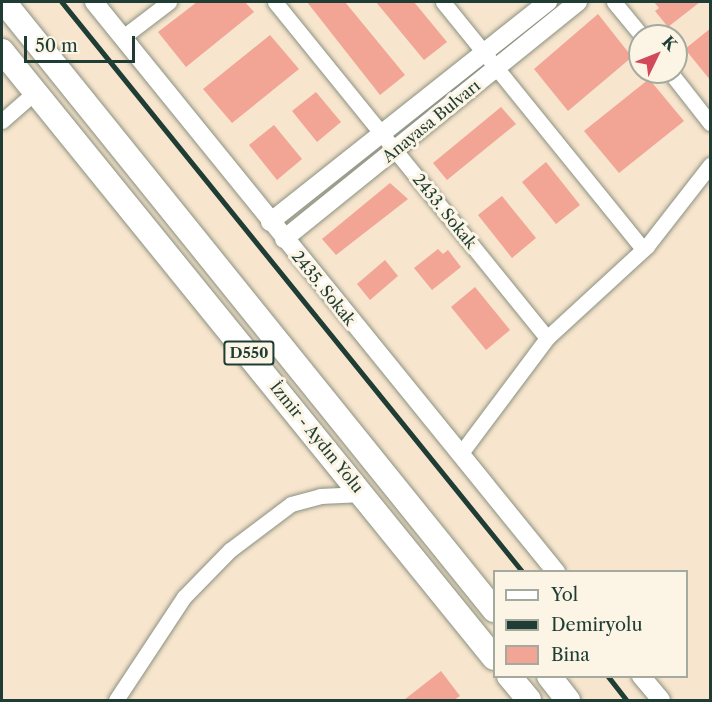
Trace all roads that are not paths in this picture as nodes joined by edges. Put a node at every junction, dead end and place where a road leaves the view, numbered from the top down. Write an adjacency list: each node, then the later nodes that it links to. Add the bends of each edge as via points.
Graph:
1 (4, 2): 28 (highway, İzmir - Aydın Yolu / D550)
2 (94, 2): 10 (street, 2435. Sokak)
3 (169, 2): 10 (street)
4 (275, 2): 18 (street, 2433. Sokak)
5 (442, 2): 12 (street)
6 (548, 2): 12 (street, Anayasa Bulvarı)
7 (578, 2): 13 (street, Anayasa Bulvarı)
8 (614, 2): 9 (street)
9 (632, 24)
10 (123, 37): 21 (street, 2435. Sokak)
11 (2, 51): 15 (highway, İzmir - Aydın Yolu / D550)
12 (484, 53): 13 (street); 18 (street, Anayasa Bulvarı)
13 (496, 68): 19 (street, Anayasa Bulvarı); 23 (street)
14 (680, 84): 17 (street)
15 (36, 91): 16 (street); 26 (highway, İzmir - Aydın Yolu / D550)
16 (2, 121)
17 (711, 123)
18 (384, 135): 19 (street, 2433. Sokak); 21 (street, Anayasa Bulvarı)
19 (396, 150): 22 (street, Anayasa Bulvarı); 24 (street, 2433. Sokak)
20 (711, 165): 23 (street)
21 (270, 222): 22 (street, 2435. Sokak)
22 (284, 239): 25 (street, 2435. Sokak)
23 (643, 249): 24 (street)
24 (547, 338): 25 (street)
25 (461, 453): 27 (street, 2435. Sokak)
26 (362, 494): 29 (highway, İzmir - Aydın Yolu / D550); 33 (street, via 320,496 291,504 230,550 184,597)
27 (554, 570)
28 (493, 608)
29 (493, 656)
30 (511, 678): 34 (highway)
31 (551, 678): 35 (highway)
32 (643, 678): 36 (street)
33 (116, 700)
34 (529, 700)
35 (568, 700)
36 (661, 700)

